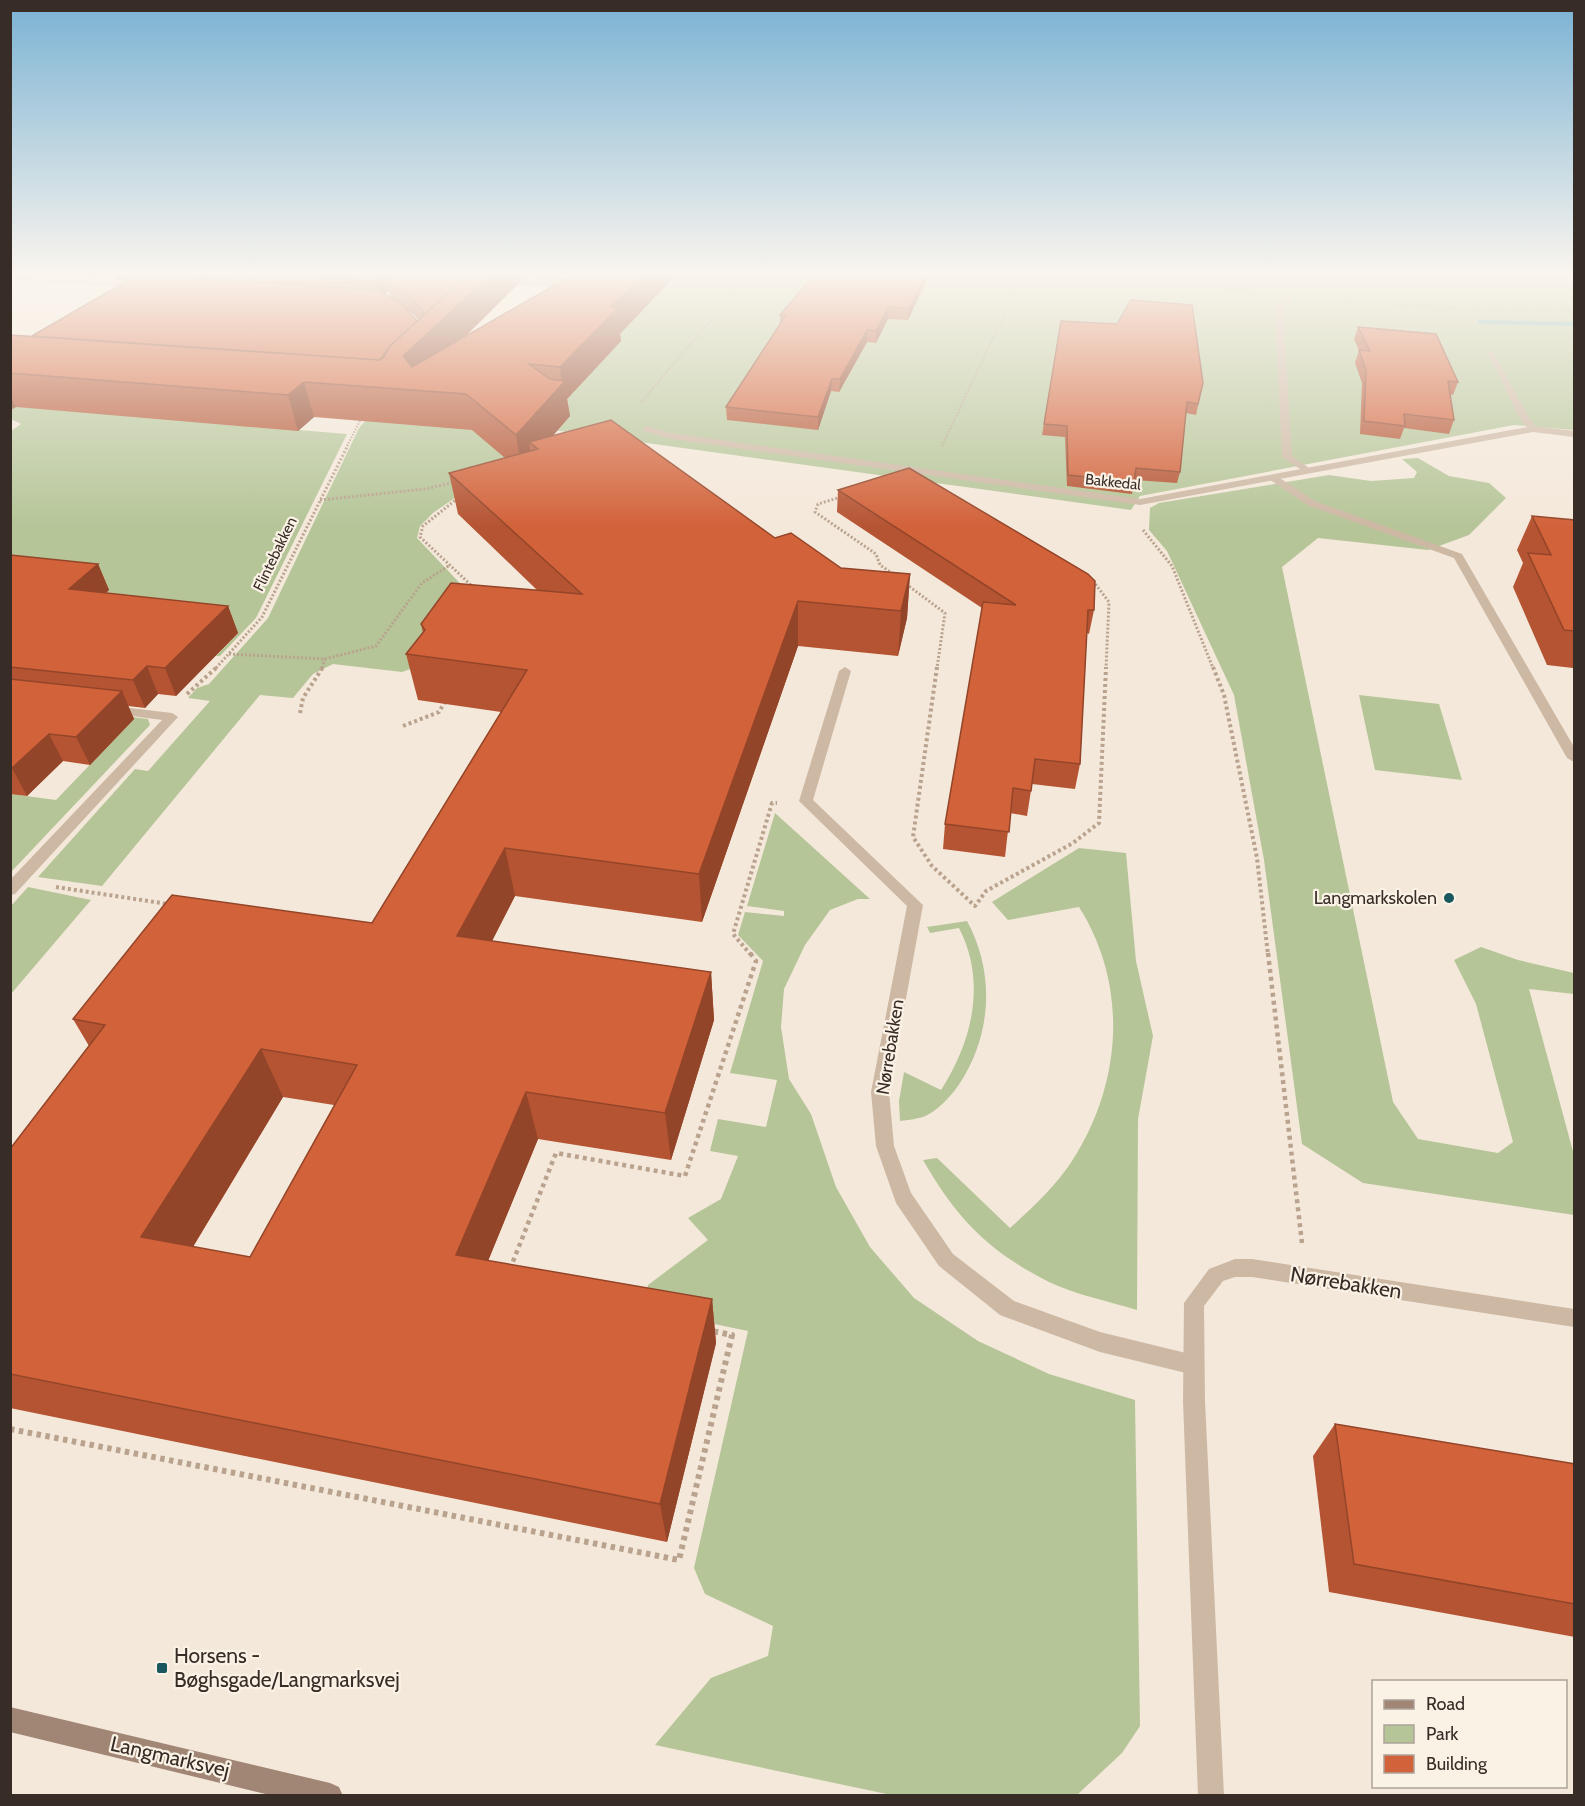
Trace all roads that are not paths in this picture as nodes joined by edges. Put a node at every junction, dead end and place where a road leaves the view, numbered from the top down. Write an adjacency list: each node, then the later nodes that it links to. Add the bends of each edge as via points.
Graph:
1 (1282, 359): 6 (street, via 1287,457)
2 (1493, 359): 4 (street)
3 (646, 429): 7 (street, Bakkedal, via 671,436 1140,502)
4 (1533, 429): 5 (street, Bakkedal); 6 (street, Bakkedal)
5 (1575, 434)
6 (1306, 470): 7 (street, Bakkedal)
7 (1272, 477): 10 (street, via 1311,503 1458,556)
8 (845, 671): 13 (street, Nørrebakken, via 806,801 915,904 880,1092 885,1146 903,1197 946,1260 1008,1308 1100,1342)
9 (95, 708): 11 (street, via 172,717)
10 (1575, 758)
11 (10, 891)
12 (1575, 1318): 13 (street, Nørrebakken, via 1234,1268 1216,1275 1194,1303)
13 (1194, 1365): 16 (street, Nørrebakken)
14 (10, 1719): 15 (main road, Langmarksvej)
15 (330, 1796)
16 (1211, 1796)

